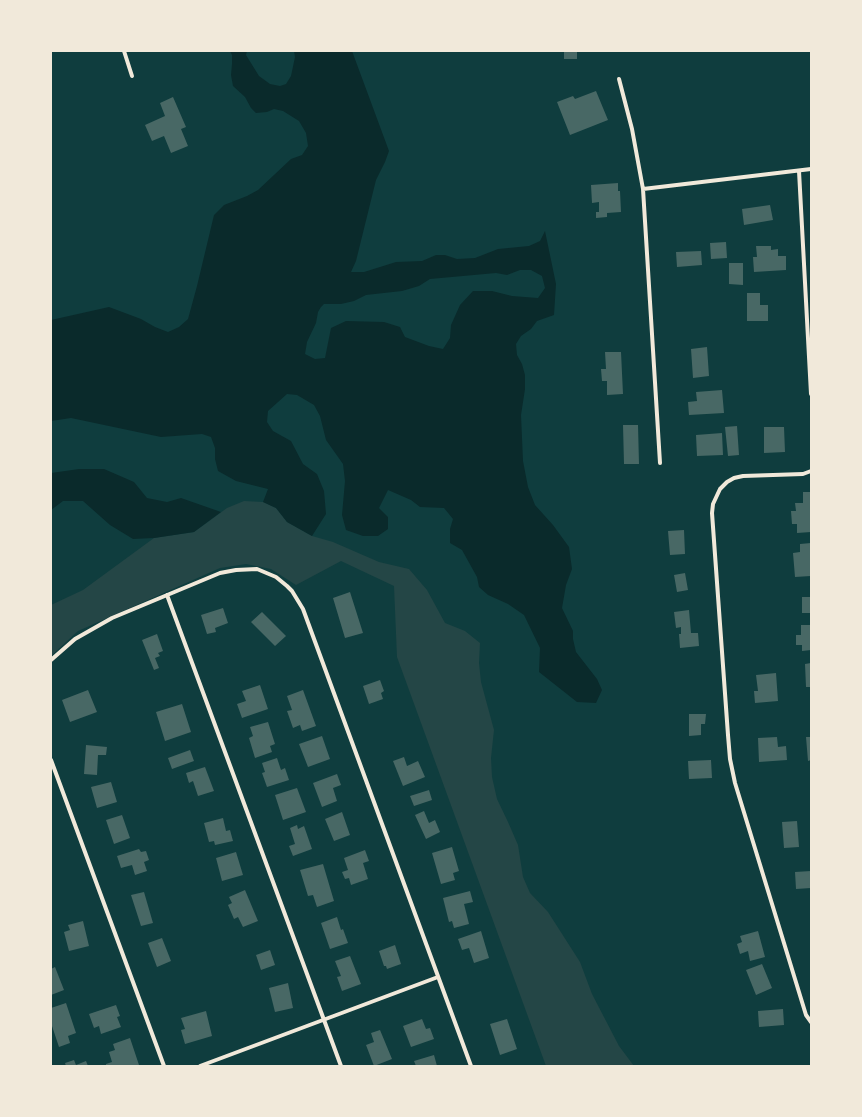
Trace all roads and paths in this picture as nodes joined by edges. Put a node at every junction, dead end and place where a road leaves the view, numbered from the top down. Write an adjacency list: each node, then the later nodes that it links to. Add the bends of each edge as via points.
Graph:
1 (124, 51): 2 (street)
2 (132, 76)
3 (619, 79): 6 (street, via 632,129)
4 (811, 169): 5 (street)
5 (799, 171): 6 (street); 7 (street)
6 (643, 189): 8 (street)
7 (811, 394)
8 (660, 463)
9 (811, 471): 15 (street, via 803,474 734,478 720,489 712,513 728,735 734,783 806,1015)
10 (167, 594): 11 (street, via 91,629); 13 (street, via 220,573 246,569 257,569 270,574 292,591 303,609); 14 (street)
11 (51, 660)
12 (51, 760): 16 (street)
13 (438, 977): 14 (street); 19 (street)
14 (324, 1020): 17 (street); 18 (street)
15 (811, 1022)
16 (164, 1066)
17 (200, 1066)
18 (341, 1066)
19 (471, 1066)

